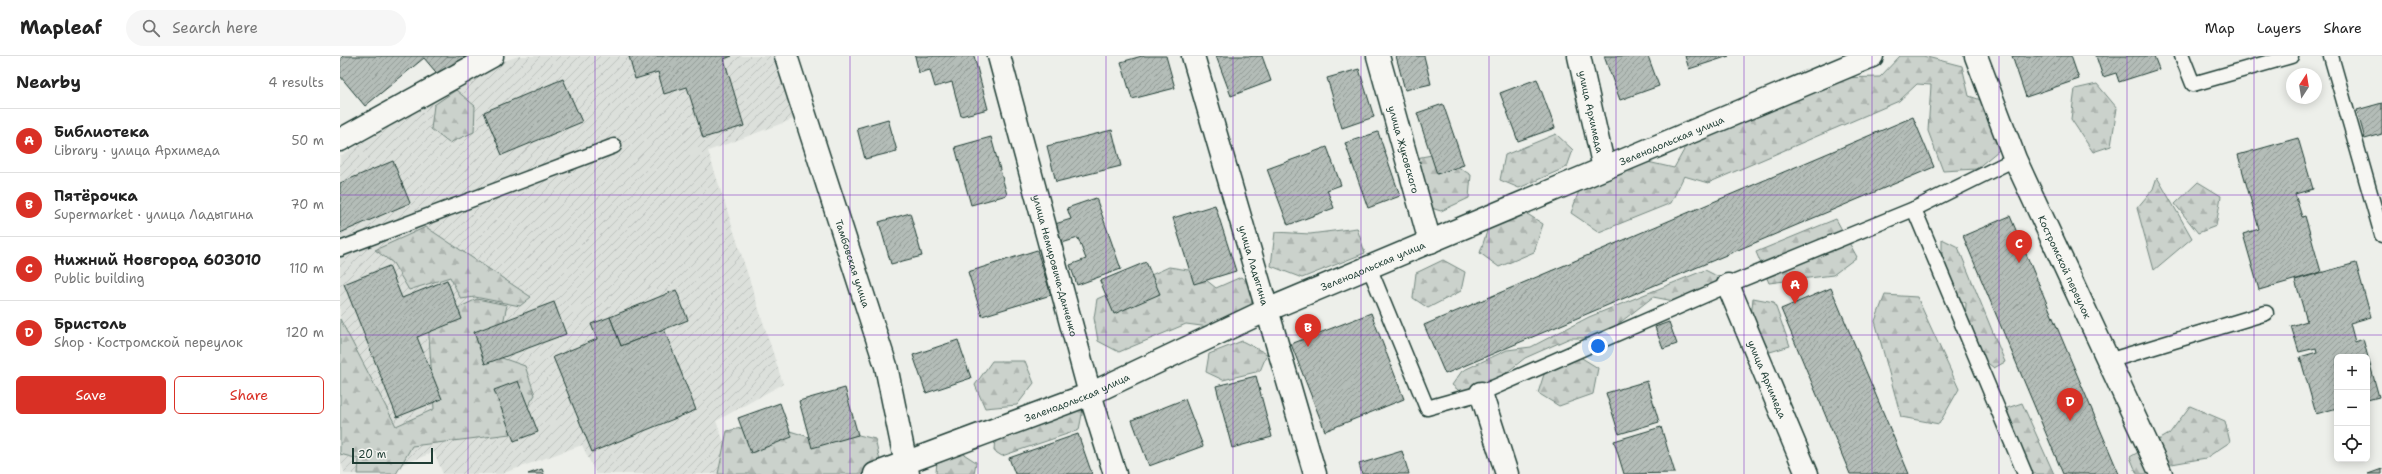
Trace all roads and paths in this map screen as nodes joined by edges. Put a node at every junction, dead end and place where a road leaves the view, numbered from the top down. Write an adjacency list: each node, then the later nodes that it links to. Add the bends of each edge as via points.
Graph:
1 (492, 56): 12 (street)
2 (786, 56): 27 (street, Тамбовская улица, via 886,366)
3 (999, 56): 26 (street, улица Немировича-Данченко)
4 (1193, 56): 22 (street, улица Ладыгина)
5 (1378, 56): 18 (street, улица Жуковского)
6 (1579, 56): 15 (street, улица Архимеда)
7 (1872, 56): 15 (street, Зеленодольская улица)
8 (1976, 56): 14 (street, Костромской переулок)
9 (2182, 56): 10 (lane, via 2193,84)
10 (2291, 56)
11 (2331, 56): 17 (lane)
12 (340, 140)
13 (614, 146): 19 (lane)
14 (2015, 159): 16 (lane); 24 (street, Костромской переулок)
15 (1604, 168): 18 (street, Зеленодольская улица)
16 (1914, 209): 21 (lane); 33 (lane)
17 (2382, 234)
18 (1430, 242): 20 (street, Зеленодольская улица)
19 (340, 249)
20 (1368, 267): 22 (street, Зеленодольская улица); 25 (lane, via 1427,408)
21 (1728, 285): 25 (lane); 32 (street, улица Архимеда)
22 (1267, 310): 26 (street, Зеленодольская улица); 30 (street, улица Ладыгина)
23 (2266, 313): 24 (lane)
24 (2108, 361): 34 (street, Костромской переулок)
25 (1481, 393): 31 (street)
26 (1090, 394): 27 (street, Зеленодольская улица); 29 (street, улица Немировича-Данченко)
27 (907, 468): 28 (street, Зеленодольская улица)
28 (875, 474)
29 (1115, 474)
30 (1315, 474)
31 (1507, 474)
32 (1807, 474)
33 (2025, 474)
34 (2161, 474)

